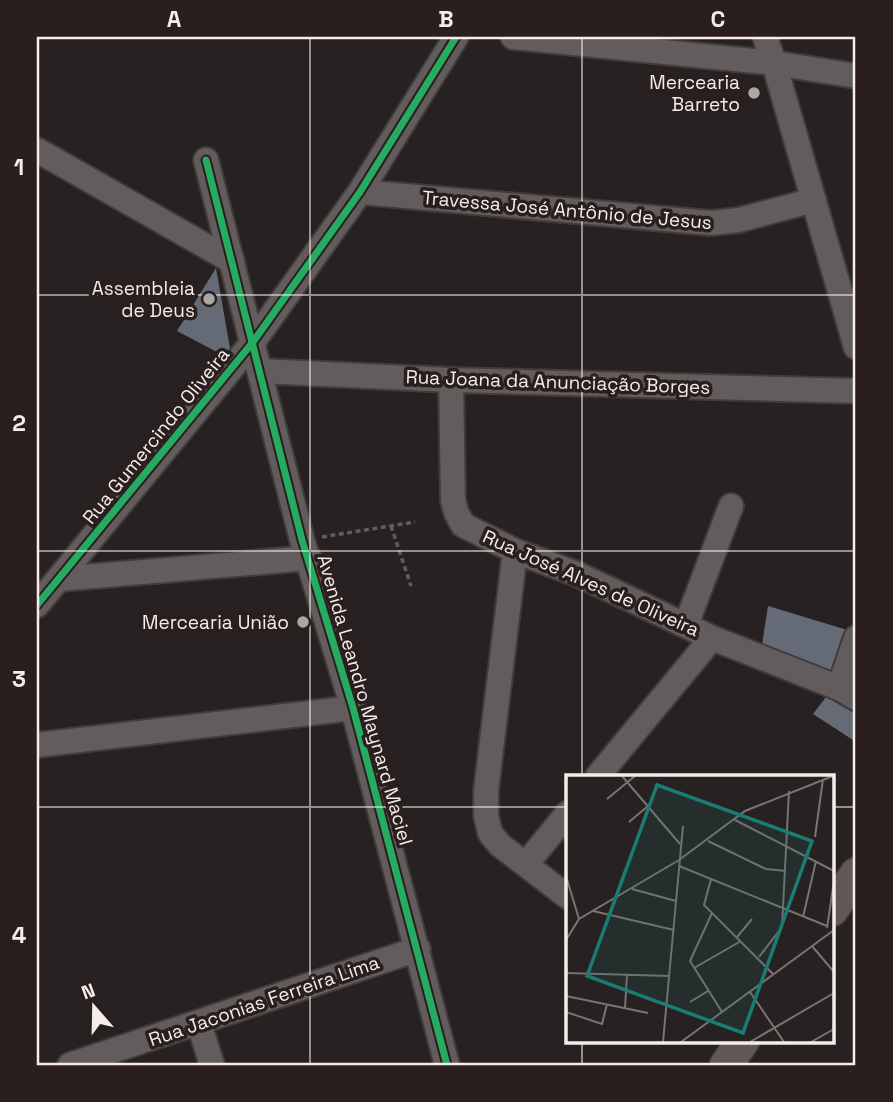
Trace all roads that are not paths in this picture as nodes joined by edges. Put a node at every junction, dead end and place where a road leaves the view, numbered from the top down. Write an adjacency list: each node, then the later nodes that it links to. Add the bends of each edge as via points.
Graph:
1 (456, 37): 8 (street, Rua Gumercindo Oliveira)
2 (513, 37): 4 (street)
3 (765, 37): 4 (street)
4 (774, 63): 5 (street); 9 (street)
5 (856, 76)
6 (37, 150): 10 (street)
7 (206, 160): 10 (street, Avenida Leandro Maynard Maciel)
8 (360, 192): 9 (street, Travessa José Antônio de Jesus, via 710,223); 11 (street, Rua Gumercindo Oliveira)
9 (814, 200): 12 (street)
10 (232, 261): 11 (street, Avenida Leandro Maynard Maciel)
11 (253, 342): 13 (street, Avenida Leandro Maynard Maciel); 19 (street, Rua Gumercindo Oliveira)
12 (856, 347)
13 (260, 371): 14 (street, Rua Joana da Anunciação Borges); 17 (street, Avenida Leandro Maynard Maciel)
14 (451, 380): 15 (street, Rua Joana da Anunciação Borges); 18 (street, Rua José Alves de Oliveira, via 456,512 463,525)
15 (856, 391)
16 (731, 506): 21 (street)
17 (306, 549): 19 (street); 25 (street, Avenida Leandro Maynard Maciel)
18 (514, 551): 21 (street, Rua José Alves de Oliveira, via 577,574); 29 (street, via 486,816 490,833)
19 (59, 579): 20 (street, Rua Gumercindo Oliveira)
20 (37, 605)
21 (686, 625): 22 (street, Rua José Alves de Oliveira)
22 (712, 638): 24 (street, Rua José Alves de Oliveira); 27 (street)
23 (856, 638): 24 (street)
24 (848, 693)
25 (353, 708): 26 (street); 33 (street, Avenida Leandro Maynard Maciel)
26 (37, 744)
27 (599, 775)
28 (566, 815): 29 (street)
29 (526, 864): 31 (street)
30 (855, 878): 32 (main road)
31 (566, 895)
32 (834, 907)
33 (418, 949): 34 (street, Rua Jaconias Ferreira Lima); 38 (street, Avenida Leandro Maynard Maciel)
34 (199, 1023): 36 (street, Rua Jaconias Ferreira Lima); 37 (street)
35 (742, 1042): 39 (main road)
36 (70, 1065)
37 (212, 1065)
38 (447, 1065)
39 (726, 1065)

